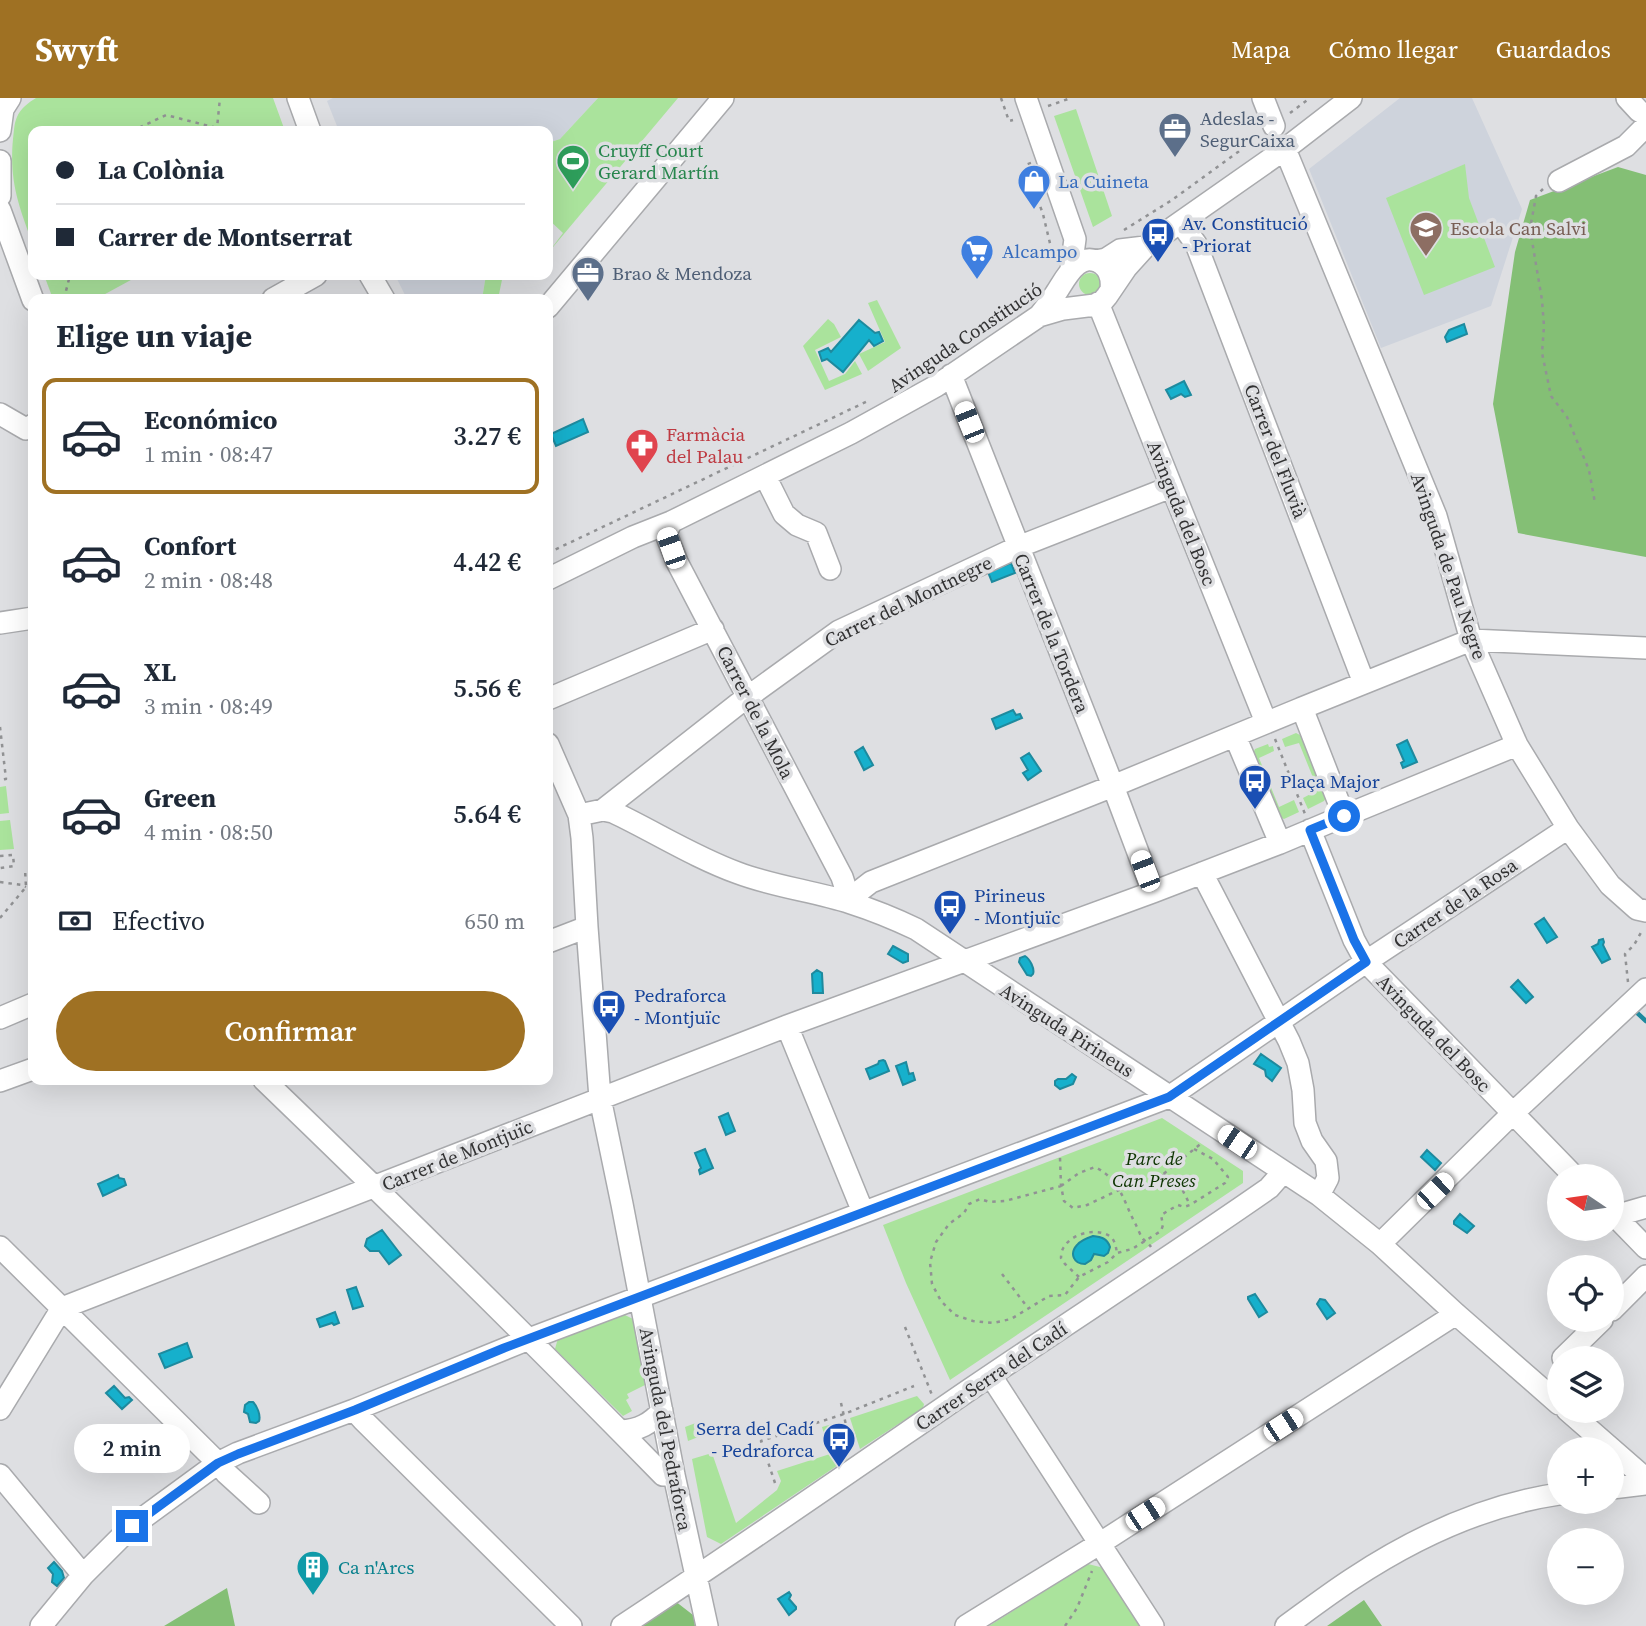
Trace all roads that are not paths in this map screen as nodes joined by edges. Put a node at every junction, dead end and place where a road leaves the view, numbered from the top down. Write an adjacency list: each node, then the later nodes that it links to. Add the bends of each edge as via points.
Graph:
1 (10, 98): 12 (street, via 3,109)
2 (298, 98): 10 (street)
3 (723, 98): 25 (street)
4 (1263, 98): 9 (street)
5 (1351, 98): 13 (street)
6 (1627, 98): 8 (street)
7 (1012, 102): 20 (street)
8 (1646, 116)
9 (1274, 125)
10 (308, 126)
11 (1646, 126): 15 (street, via 1626,146)
12 (0, 131)
13 (1285, 149): 18 (street); 39 (street, Avinguda de Pau Negre, via 1436,516)
14 (0, 161): 16 (street)
15 (1559, 181)
16 (0, 197)
17 (0, 210): 22 (street)
18 (1181, 223): 19 (street); 41 (street, Carrer del Fluvià, via 1196,244)
19 (1145, 247): 20 (street, via 1119,243 1107,259); 24 (street)
20 (1077, 260): 24 (street, via 1107,269 1112,282); 24 (street, via 1066,282 1070,295 1080,304); 26 (street, Avinguda Constitució)
21 (307, 280): 23 (street)
22 (31, 294)
23 (282, 294)
24 (1098, 299): 26 (street, Avinguda Constitució); 31 (street, Avinguda del Bosc)
25 (553, 301)
26 (1039, 316): 27 (street, Avinguda Constitució)
27 (951, 375): 30 (street, Avinguda Constitució, via 911,401); 33 (street, Carrer de la Tordera)
28 (0, 414): 29 (street)
29 (28, 431)
30 (765, 477): 32 (street, Avinguda Constitució); 34 (street, via 784,514 816,533)
31 (1171, 487): 33 (street, Carrer del Montnegre); 45 (street, Avinguda del Bosc)
32 (671, 522): 35 (street, Avinguda Constitució); 38 (street, Carrer de la Mola, via 666,534 671,548)
33 (1018, 547): 43 (street, Carrer del Montnegre, via 839,631); 49 (street, Carrer de la Tordera)
34 (830, 569)
35 (553, 577)
36 (28, 619): 37 (street)
37 (0, 623)
38 (713, 629): 42 (street); 43 (street, Carrer de la Mola)
39 (1471, 640): 40 (street); 41 (street); 47 (street, Avinguda de Pau Negre)
40 (1646, 648)
41 (1364, 683): 44 (street)
42 (553, 697)
43 (747, 697): 50 (street, Carrer del Montnegre); 58 (street, Carrer de la Mola, via 842,877)
44 (1302, 708): 45 (street); 52 (street)
45 (1271, 730): 46 (street)
46 (1235, 736): 49 (street); 55 (street)
47 (1517, 745): 52 (street); 54 (street, Avinguda de Pau Negre)
48 (553, 755): 51 (street)
49 (1113, 786): 57 (street, Carrer de la Tordera); 58 (street, via 871,882)
50 (603, 810): 51 (street); 58 (street, Avinguda Pirineus, via 736,872)
51 (579, 815): 60 (street, Avinguda del Pedraforca)
52 (1344, 816): 53 (street)
53 (1308, 822): 55 (street); 63 (street, Avinguda del Bosc)
54 (1568, 828): 59 (street, Avinguda de Pau Negre, via 1610,885); 63 (street, Carrer de la Rosa)
55 (1280, 843): 56 (street, Carrer de Montjuïc)
56 (1202, 873): 57 (street, Carrer de Montjuïc); 67 (street)
57 (1153, 892): 62 (street, Carrer de Montjuïc)
58 (850, 902): 62 (street, Avinguda Pirineus, via 916,929)
59 (1645, 919)
60 (587, 927): 61 (street); 73 (street, Avinguda del Pedraforca)
61 (553, 940)
62 (963, 961): 68 (street, Carrer de Montjuïc); 72 (street, Avinguda Pirineus)
63 (1366, 962): 67 (street, Carrer de la Rosa); 74 (street, Avinguda del Bosc)
64 (1637, 986): 74 (street)
65 (28, 1006): 66 (street)
66 (0, 1018)
67 (1279, 1022): 72 (street, Carrer de la Rosa); 78 (street, via 1298,1063 1305,1123 1326,1161 1328,1178)
68 (787, 1026): 73 (street, Carrer de Montjuïc); 80 (street)
69 (28, 1071): 70 (street)
70 (1, 1079)
71 (269, 1085): 77 (street)
72 (1169, 1097): 76 (street, Avinguda Pirineus); 80 (street, Carrer de la Rosa)
73 (600, 1098): 77 (street, Carrer de Montjuïc); 87 (street, Avinguda del Pedraforca)
74 (1512, 1114): 75 (street, Avinguda del Bosc); 83 (street)
75 (1562, 1164)
76 (1283, 1172): 78 (street, Avinguda Pirineus); 95 (street, Carrer Serra del Cadí, via 1269,1188)
77 (376, 1187): 89 (street, Carrer de Montjuïc); 92 (street)
78 (1319, 1195): 83 (street, Avinguda Pirineus)
79 (1646, 1207): 81 (street)
80 (863, 1212): 87 (street, Carrer de la Rosa)
81 (1624, 1212)
82 (1624, 1225): 85 (street)
83 (1380, 1244): 90 (street, Avinguda Pirineus)
84 (0, 1247): 89 (street)
85 (1646, 1248)
86 (1646, 1276): 88 (street)
87 (640, 1297): 92 (street, Carrer de la Rosa); 100 (street, Avinguda del Pedraforca)
88 (1624, 1298)
89 (62, 1308): 98 (street); 103 (street)
90 (1456, 1314): 96 (street, Avinguda Pirineus); 111 (street)
91 (1590, 1332): 93 (street)
92 (529, 1339): 99 (street, Carrer de la Rosa); 102 (street)
93 (1575, 1346)
94 (1547, 1373): 96 (street)
95 (991, 1376): 111 (street); 113 (street, Carrer Serra del Cadí)
96 (1536, 1384): 97 (street, Avinguda Pirineus)
97 (1547, 1394)
98 (0, 1409)
99 (355, 1410): 103 (street, Carrer de la Rosa); 115 (street)
100 (662, 1411): 102 (street); 104 (street, Avinguda del Pedraforca)
101 (1582, 1423): 106 (street)
102 (624, 1434): 104 (street, via 663,1475)
103 (218, 1463): 110 (street); 112 (street, Carrer de la Rosa, via 132,1526)
104 (672, 1467): 113 (street, Avinguda del Pedraforca)
105 (0, 1475): 112 (street)
106 (1646, 1479)
107 (1646, 1484): 108 (street)
108 (1624, 1487)
109 (1547, 1497): 120 (street, via 1503,1506 1445,1528 1352,1578)
110 (259, 1503)
111 (1099, 1544): 118 (street); 119 (street)
112 (83, 1575): 114 (street, Carrer de la Rosa)
113 (697, 1577): 116 (street, Carrer Serra del Cadí); 117 (street, Avinguda del Pedraforca)
114 (41, 1626)
115 (571, 1626)
116 (622, 1626)
117 (707, 1626)
118 (966, 1626)
119 (1153, 1626)
120 (1286, 1626)

